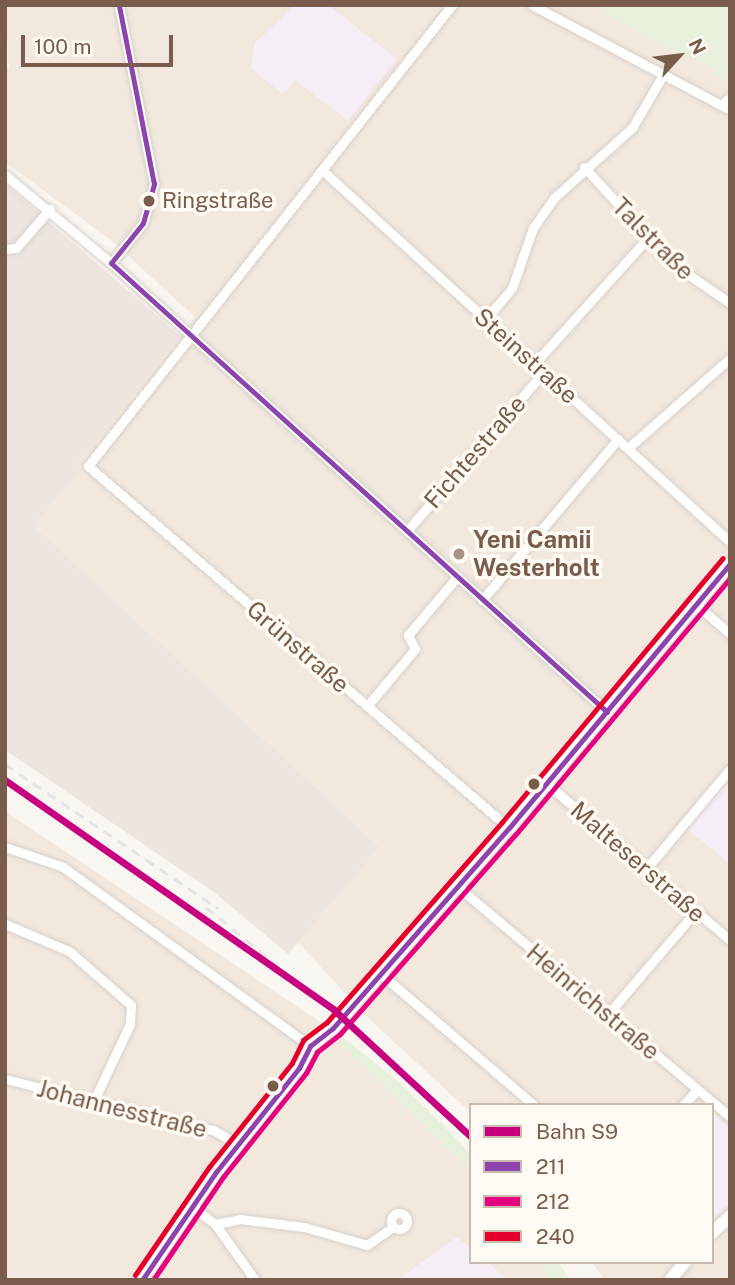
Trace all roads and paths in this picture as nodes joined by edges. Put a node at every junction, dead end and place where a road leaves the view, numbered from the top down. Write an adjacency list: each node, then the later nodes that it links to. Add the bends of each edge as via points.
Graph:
1 (120, 5): 13 (street, via 154,184 143,223)
2 (452, 5): 8 (street)
3 (533, 5): 4 (street)
4 (663, 75): 6 (street); 7 (street, via 632,128)
5 (730, 97): 6 (street)
6 (725, 108)
7 (584, 167): 11 (street, Talstraße); 15 (street, via 533,228 512,288)
8 (322, 170): 15 (street, Steinstraße); 16 (street)
9 (5, 175): 10 (street)
10 (50, 209): 12 (street, via 16,248); 13 (street)
11 (647, 239): 14 (street, Talstraße, via 701,286); 18 (street)
12 (5, 249)
13 (111, 263): 16 (street)
14 (730, 303)
15 (485, 320): 18 (street, Steinstraße)
16 (190, 336): 22 (street); 29 (street, Grünstraße, via 88,466)
17 (730, 358): 21 (street)
18 (534, 364): 19 (street, Steinstraße)
19 (543, 373): 20 (street, Steinstraße); 22 (street, Fichtestraße)
20 (618, 439): 21 (street, Steinstraße); 26 (street)
21 (628, 448): 23 (street, Steinstraße)
22 (407, 531): 25 (street)
23 (730, 542)
24 (730, 564): 27 (street)
25 (457, 577): 26 (street); 29 (street, via 408,635 415,649)
26 (482, 600): 30 (street)
27 (696, 604): 28 (street); 30 (street)
28 (730, 634)
29 (367, 706): 33 (street, Grünstraße)
30 (607, 712): 32 (street)
31 (730, 769): 35 (street)
32 (546, 783): 33 (street); 35 (street, Malteserstraße)
33 (509, 828): 36 (street)
34 (5, 846): 42 (street, via 63,867)
35 (646, 869): 37 (street, Malteserstraße)
36 (457, 886): 40 (street); 41 (street, Heinrichstraße)
37 (696, 911): 39 (street, Malteserstraße); 41 (street)
38 (5, 924): 45 (street, via 68,951 131,1005 130,1024)
39 (730, 940)
40 (381, 974): 42 (street); 46 (street)
41 (608, 1014): 44 (street, Heinrichstraße)
42 (310, 1046): 51 (street, via 299,1068)
43 (5, 1079): 45 (street, Johannesstraße)
44 (697, 1090): 47 (street); 48 (street, Heinrichstraße)
45 (94, 1100): 51 (street, Johannesstraße, via 213,1130)
46 (532, 1103)
47 (685, 1103)
48 (713, 1103)
49 (714, 1104): 50 (street, Heinrichstraße)
50 (730, 1117)
51 (237, 1144): 52 (street)
52 (192, 1207): 54 (street); 58 (street)
53 (730, 1216): 56 (street)
54 (215, 1224): 55 (street, via 240,1219 304,1227 367,1245); 59 (street)
55 (393, 1227)
56 (714, 1231)
57 (683, 1264): 60 (street)
58 (142, 1280)
59 (255, 1280)
60 (670, 1280)

